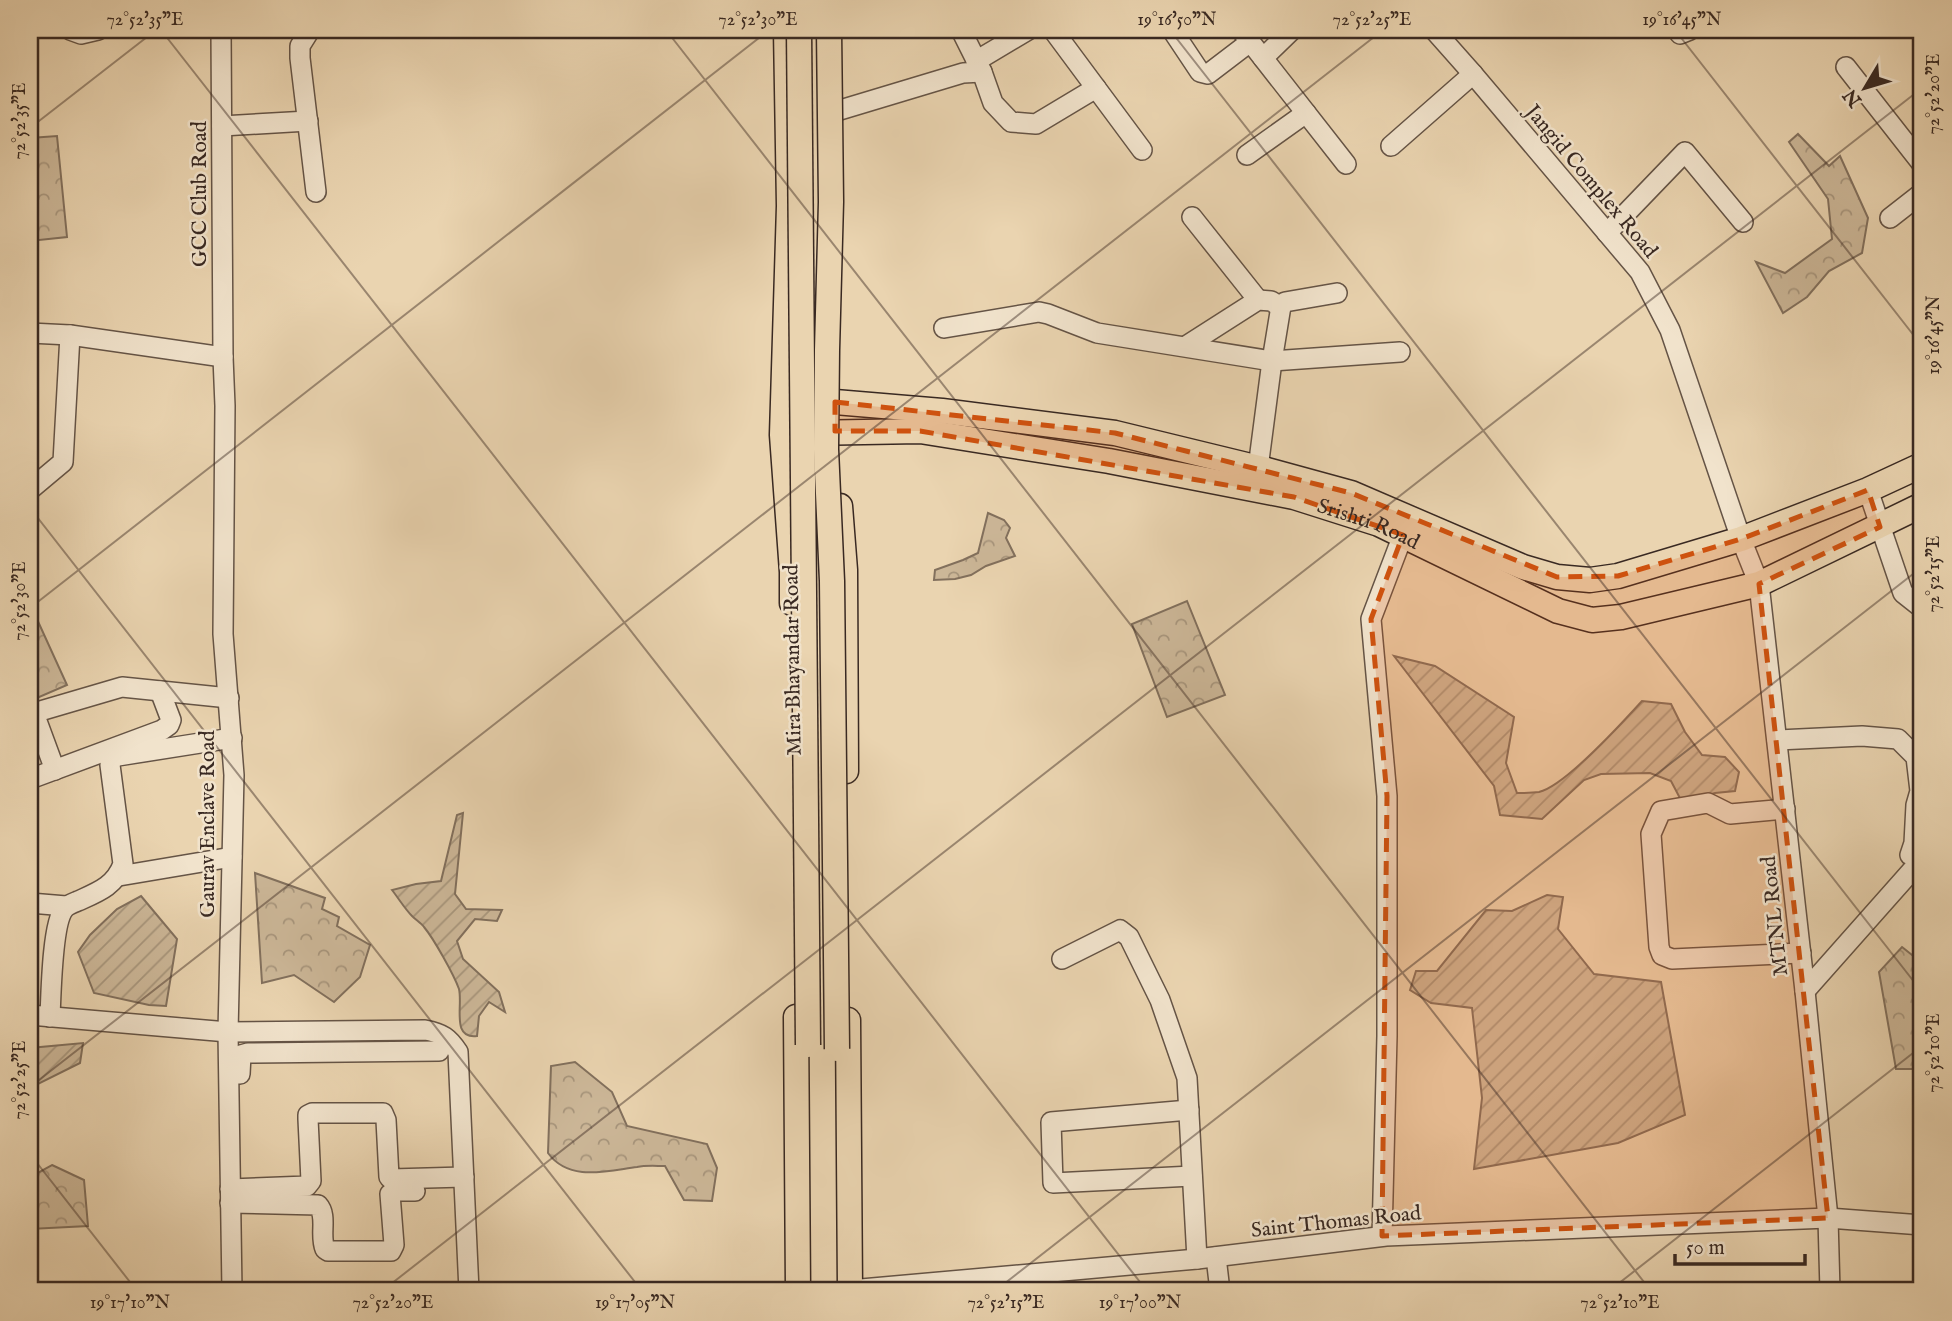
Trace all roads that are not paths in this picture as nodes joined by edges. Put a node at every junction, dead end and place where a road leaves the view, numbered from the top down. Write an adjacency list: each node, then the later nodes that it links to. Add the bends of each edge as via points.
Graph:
1 (70, 30): 2 (street, via 81,34)
2 (97, 30)
3 (221, 30): 26 (street, GCC Club Road)
4 (310, 30): 25 (street, via 300,46)
5 (786, 30): 48 (main road, Mira Bhayandar Road, via 789,206)
6 (799, 30): 90 (main road, bridge, via 809,1106)
7 (829, 30): 89 (main road, bridge, via 826,449 832,581 837,1099)
8 (839, 30): 23 (main road)
9 (961, 30): 19 (street)
10 (1028, 30): 19 (street)
11 (1054, 30): 22 (street)
12 (1172, 30): 17 (street, via 1200,72 1208,74)
13 (1292, 30): 18 (street)
14 (1434, 30): 21 (street, Jangid Complex Road)
15 (1677, 30): 16 (street, via 1680,34)
16 (1690, 30)
17 (1246, 36): 18 (street)
18 (1263, 58): 24 (street)
19 (979, 67): 22 (street, via 993,103 1011,122 1037,124); 23 (street)
20 (1846, 67): 31 (street)
21 (1473, 74): 27 (street); 37 (street, Jangid Complex Road)
22 (1096, 88): 28 (street)
23 (840, 110): 49 (main road)
24 (1306, 113): 29 (street); 30 (street)
25 (308, 121): 26 (street); 32 (street)
26 (222, 126): 46 (street, GCC Club Road)
27 (1391, 146)
28 (1142, 150)
29 (1247, 155)
30 (1346, 164)
31 (1922, 164)
32 (316, 192)
33 (1922, 193): 35 (street)
34 (1192, 217): 39 (street)
35 (1890, 218)
36 (1743, 222): 37 (street, via 1685,152)
37 (1607, 233): 62 (street, Jangid Complex Road, via 1640,272 1670,331)
38 (1337, 293): 40 (street, via 1285,302)
39 (1258, 300): 40 (street); 44 (street)
40 (1281, 307): 47 (street)
41 (944, 328): 44 (street, via 1039,312 1097,333)
42 (30, 333): 43 (street)
43 (70, 335): 46 (street); 56 (street, via 63,462)
44 (1186, 346): 47 (street)
45 (1400, 352): 47 (street)
46 (223, 358): 66 (street, Gaurav Enclave Road, via 223,634)
47 (1272, 361): 55 (street)
48 (782, 401): 49 (main road, Srishti Road); 52 (main road, Mira Bhayandar Road)
49 (835, 402): 50 (main road); 51 (main road, Srishti Road)
50 (835, 431): 52 (main road, Srishti Road); 53 (main road, Srishti Road, via 920,431); 89 (main road, via 845,570)
51 (1115, 433): 53 (main road); 55 (main road, Srishti Road)
52 (782, 435): 90 (main road, Mira Bhayandar Road, via 792,572)
53 (1109, 461): 58 (main road, Srishti Road, via 1294,497)
54 (1922, 465): 57 (main road, Srishti Road)
55 (1258, 468): 58 (main road, Srishti Road)
56 (32, 488)
57 (1868, 490): 60 (street); 62 (main road, Srishti Road)
58 (1337, 499): 61 (main road, Srishti Road); 62 (main road, Srishti Road, via 1351,493 1523,567 1557,577 1590,580 1619,576)
59 (1922, 505): 60 (main road, Srishti Road)
60 (1881, 527): 63 (main road, Srishti Road); 64 (street, via 1903,593)
61 (1403, 535): 63 (main road, Srishti Road, via 1558,611 1592,620); 96 (street, via 1371,619 1387,796)
62 (1741, 539): 63 (street, MTNL Road)
63 (1759, 584): 69 (street, MTNL Road)
64 (1922, 608)
65 (160, 691): 66 (street); 67 (street, via 122,687); 70 (street, via 169,725)
66 (229, 698): 68 (street, Gaurav Enclave Road)
67 (32, 714): 70 (street)
68 (232, 738): 73 (street, Gaurav Enclave Road); 75 (street, via 112,760 122,864)
69 (1777, 740): 72 (street, MTNL Road); 74 (street, via 1898,739 1916,757 1920,791)
70 (55, 770): 71 (street)
71 (30, 779)
72 (1785, 808): 78 (street, MTNL Road); 78 (street, via 1730,814 1708,803 1661,811 1651,834 1658,947 1672,959)
73 (232, 857): 75 (street); 84 (street, Gaurav Enclave Road)
74 (1916, 857): 80 (street)
75 (119, 876): 77 (street)
76 (30, 903): 77 (street)
77 (66, 906): 82 (street, via 56,934)
78 (1801, 953): 80 (street, MTNL Road)
79 (1062, 959): 88 (street, via 1120,930 1129,937 1160,1000 1187,1078)
80 (1805, 991): 94 (street, MTNL Road)
81 (30, 1016): 82 (street)
82 (50, 1017): 84 (street)
83 (401, 1030): 84 (street); 85 (street); 92 (street, via 439,1032 458,1052)
84 (228, 1032): 87 (street, Gaurav Enclave Road)
85 (402, 1051): 86 (street); 87 (street, via 248,1053 241,1055 240,1074)
86 (439, 1051)
87 (228, 1075): 93 (street, Gaurav Enclave Road)
88 (1189, 1110): 91 (street); 91 (street, via 1051,1122 1053,1183)
89 (849, 1157): 101 (main road)
90 (797, 1159): 100 (main road, Mira Bhayandar Road)
91 (1192, 1176): 97 (street)
92 (464, 1184): 93 (street, via 391,1192 391,1251 328,1251 322,1244 323,1211 318,1205); 93 (street, via 391,1179 383,1113 312,1113 308,1115 312,1181 307,1186); 99 (street)
93 (230, 1196): 98 (street, Gaurav Enclave Road)
94 (1828, 1218): 95 (street, Saint Thomas Road); 96 (street, Saint Thomas Road); 103 (street, MTNL Road)
95 (1922, 1225)
96 (1382, 1236): 97 (street, Saint Thomas Road)
97 (1206, 1258): 101 (street, Saint Thomas Road); 102 (street)
98 (232, 1291)
99 (469, 1291)
100 (798, 1291)
101 (850, 1291)
102 (1220, 1291)
103 (1830, 1291)

